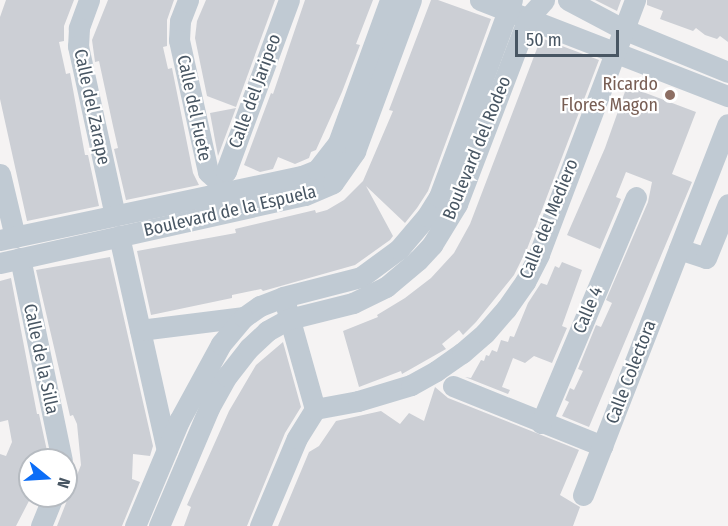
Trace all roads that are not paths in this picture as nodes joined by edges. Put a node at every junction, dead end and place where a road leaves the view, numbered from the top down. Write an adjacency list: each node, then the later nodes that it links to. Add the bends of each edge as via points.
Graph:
1 (89, 0): 21 (street, Calle del Zarape, via 79,28 78,46)
2 (188, 0): 18 (street, Calle del Fuete, via 180,21 179,39 208,172)
3 (289, 0): 18 (street, Calle del Jaripeo)
4 (390, 0): 18 (street, Boulevard de la Espuela, via 329,158 317,170 302,176)
5 (411, 0): 18 (street, Boulevard de la Espuela, via 355,151 333,183 305,195)
6 (480, 0): 10 (street)
7 (543, 0): 11 (street, Boulevard del Rodeo)
8 (568, 0): 12 (street)
9 (635, 0): 12 (street, Calle del Mediero)
10 (510, 5): 11 (street); 26 (street, Boulevard del Rodeo, via 439,196 414,234 387,260 361,277)
11 (528, 18): 13 (street); 28 (street, Boulevard del Rodeo, via 457,204 432,245 401,276 369,296)
12 (623, 29): 13 (street, Calle del Mediero); 14 (street)
13 (615, 51): 15 (street); 31 (street, Calle del Mediero, via 539,254 506,309 462,353 411,385)
14 (728, 72)
15 (728, 96)
16 (728, 124): 24 (street, Calle Colectora)
17 (0, 174): 23 (street)
18 (219, 196): 21 (street, Boulevard de la Espuela); 22 (street, Boulevard de la Espuela)
19 (636, 197): 32 (street, Calle 4)
20 (728, 204): 24 (street, via 706,258)
21 (114, 215): 23 (street, Boulevard de la Espuela)
22 (119, 236): 25 (street, Boulevard de la Espuela); 29 (street)
23 (8, 238)
24 (679, 249): 33 (street, Calle Colectora)
25 (10, 260): 34 (street, Calle de la Silla)
26 (283, 297): 27 (street, Boulevard del Rodeo); 28 (street)
27 (244, 317): 29 (street, Boulevard del Rodeo); 35 (street, Boulevard del Rodeo, via 221,344)
28 (289, 319): 31 (street); 40 (street, Boulevard del Rodeo, via 267,331 226,376)
29 (140, 330): 35 (street)
30 (453, 386): 32 (street)
31 (315, 409): 41 (street, via 297,438)
32 (541, 423): 33 (street)
33 (602, 446): 36 (street, Calle Colectora)
34 (59, 448)
35 (167, 450): 39 (street, Boulevard del Rodeo)
36 (583, 495)
37 (48, 508): 38 (street)
38 (41, 526)
39 (135, 526)
40 (159, 526)
41 (260, 526)

